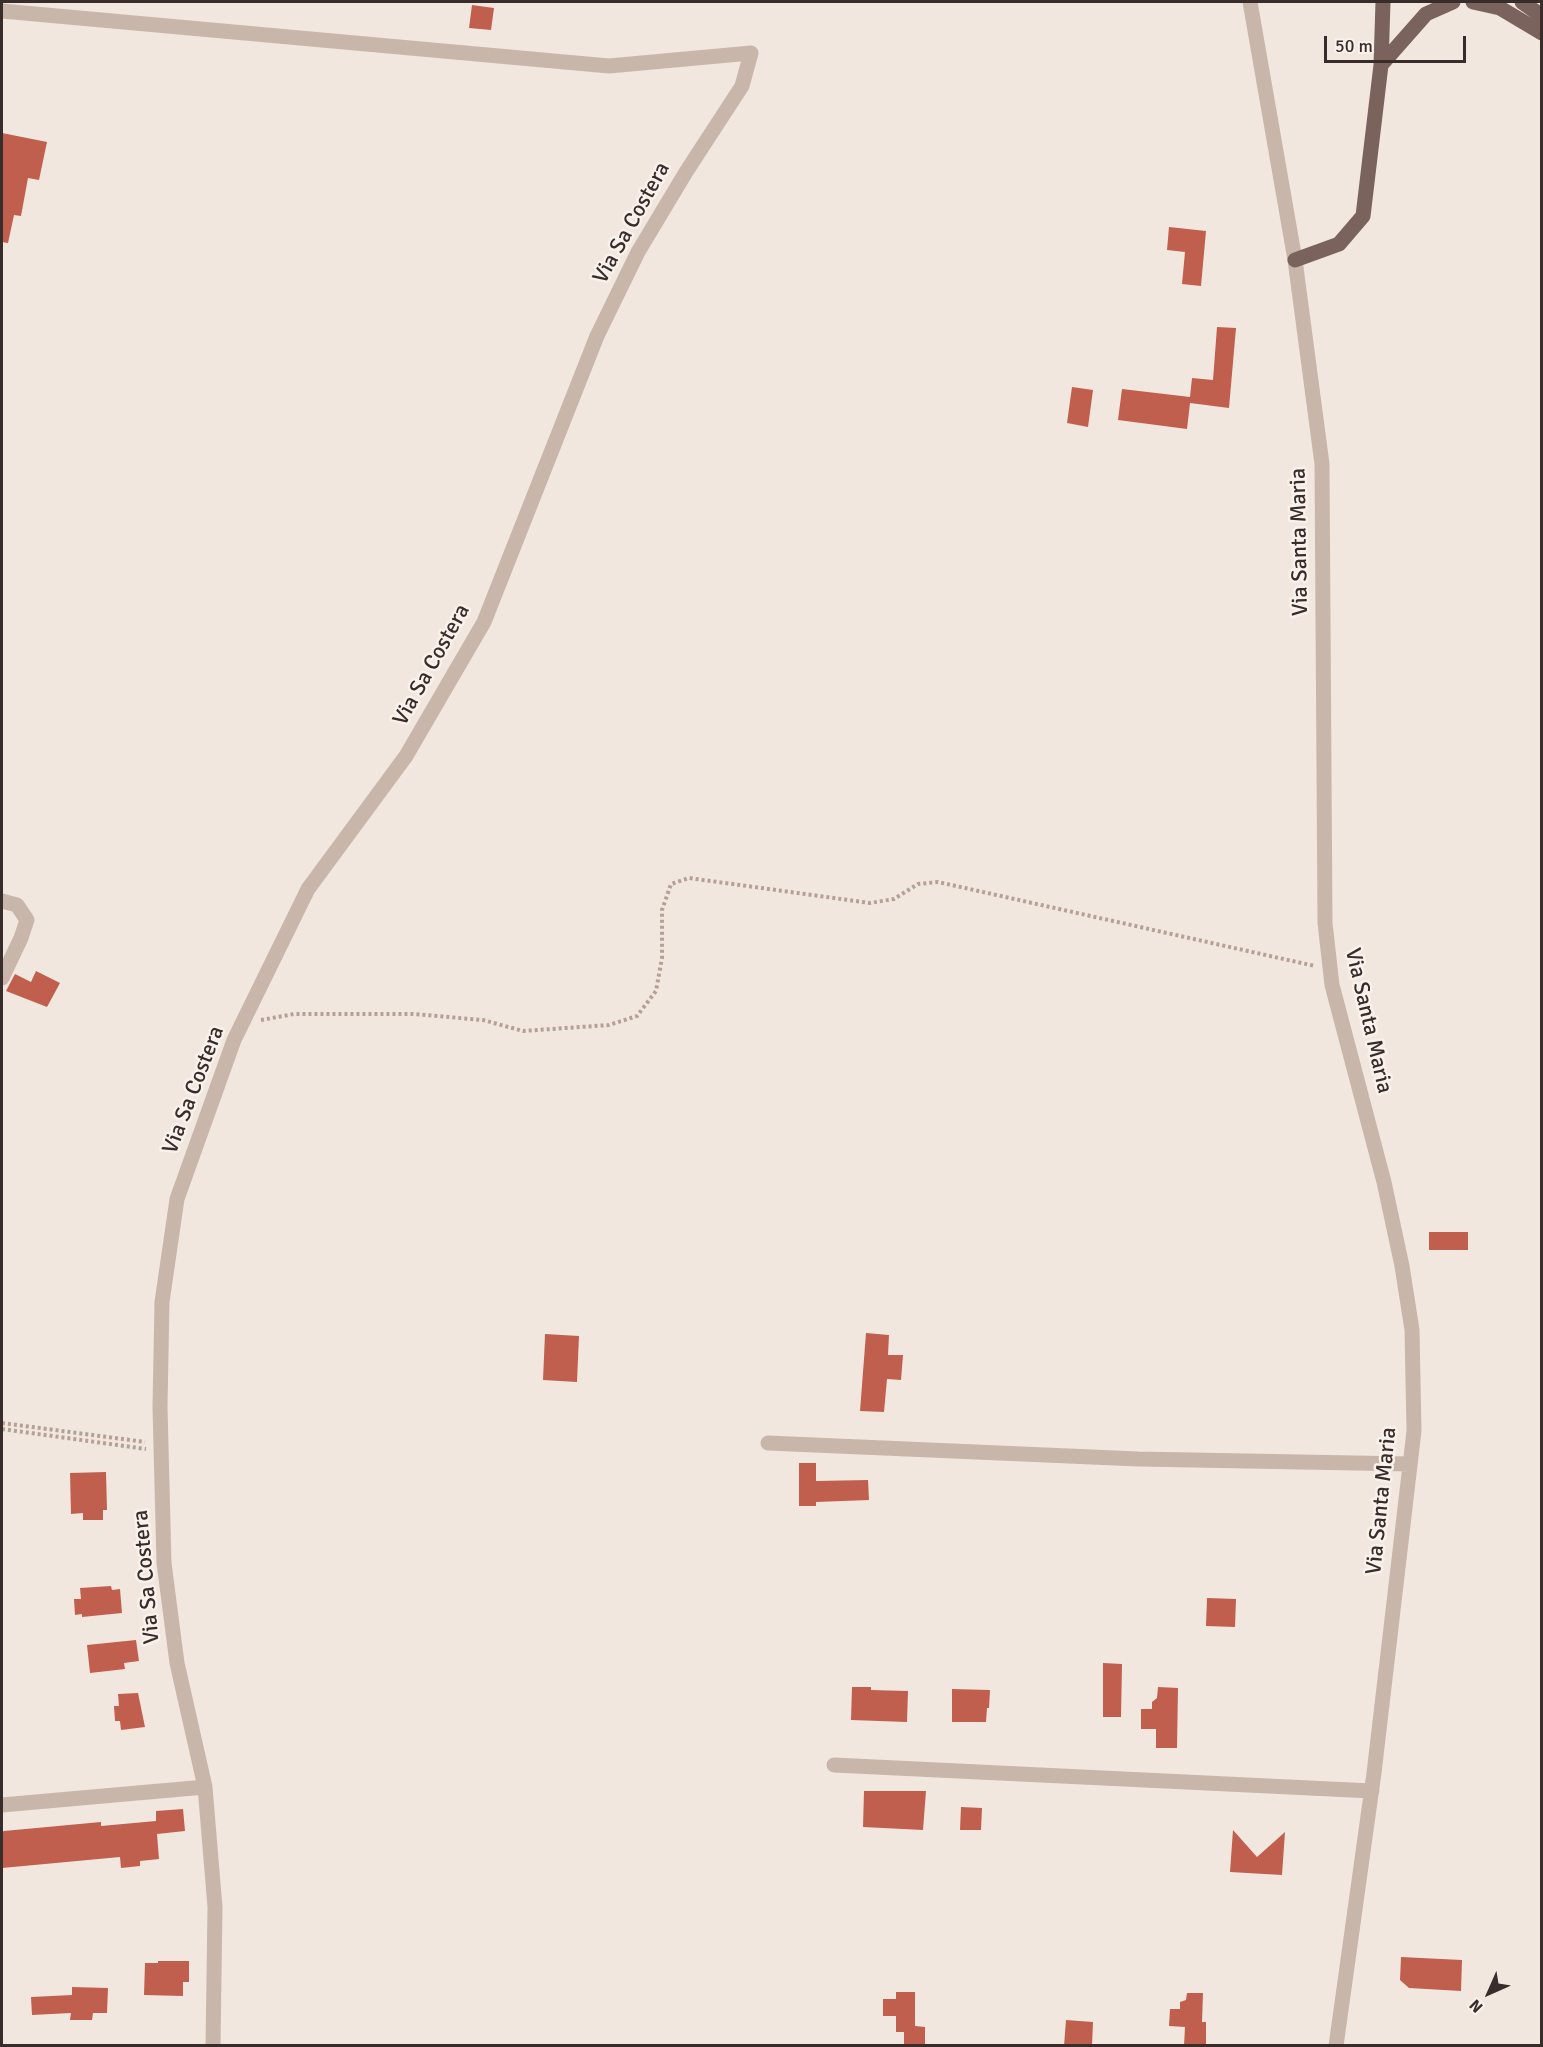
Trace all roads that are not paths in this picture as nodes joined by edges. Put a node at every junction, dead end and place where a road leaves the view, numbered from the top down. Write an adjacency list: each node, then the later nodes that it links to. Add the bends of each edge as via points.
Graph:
1 (1250, 2): 10 (street, Via Santa Maria)
2 (1383, 2): 9 (main road)
3 (1454, 2): 9 (main road, via 1426,14)
4 (1473, 2): 8 (main road, via 1500,8)
5 (1522, 2): 7 (main road)
6 (2, 11): 16 (street, Via Sa Costera, via 609,66 750,53 742,86 638,252 597,336 484,622 406,756 308,889 234,1040 177,1199 162,1302 164,1563 177,1663)
7 (1542, 16)
8 (1542, 33)
9 (1381, 65): 10 (main road, via 1363,216 1339,244)
10 (1295, 260): 14 (street, Via Santa Maria, via 1322,464 1325,923 1332,985 1384,1182 1411,1320 1414,1431)
11 (2, 901): 12 (street, via 17,906 27,920)
12 (2, 978)
13 (768, 1443): 14 (street, via 1138,1459)
14 (1410, 1464): 17 (street, Via Santa Maria)
15 (834, 1765): 17 (street)
16 (205, 1787): 18 (street); 19 (street, Via Sa Costera, via 215,1907)
17 (1372, 1791): 20 (street, Via Santa Maria)
18 (2, 1805)
19 (213, 2046)
20 (1336, 2046)

